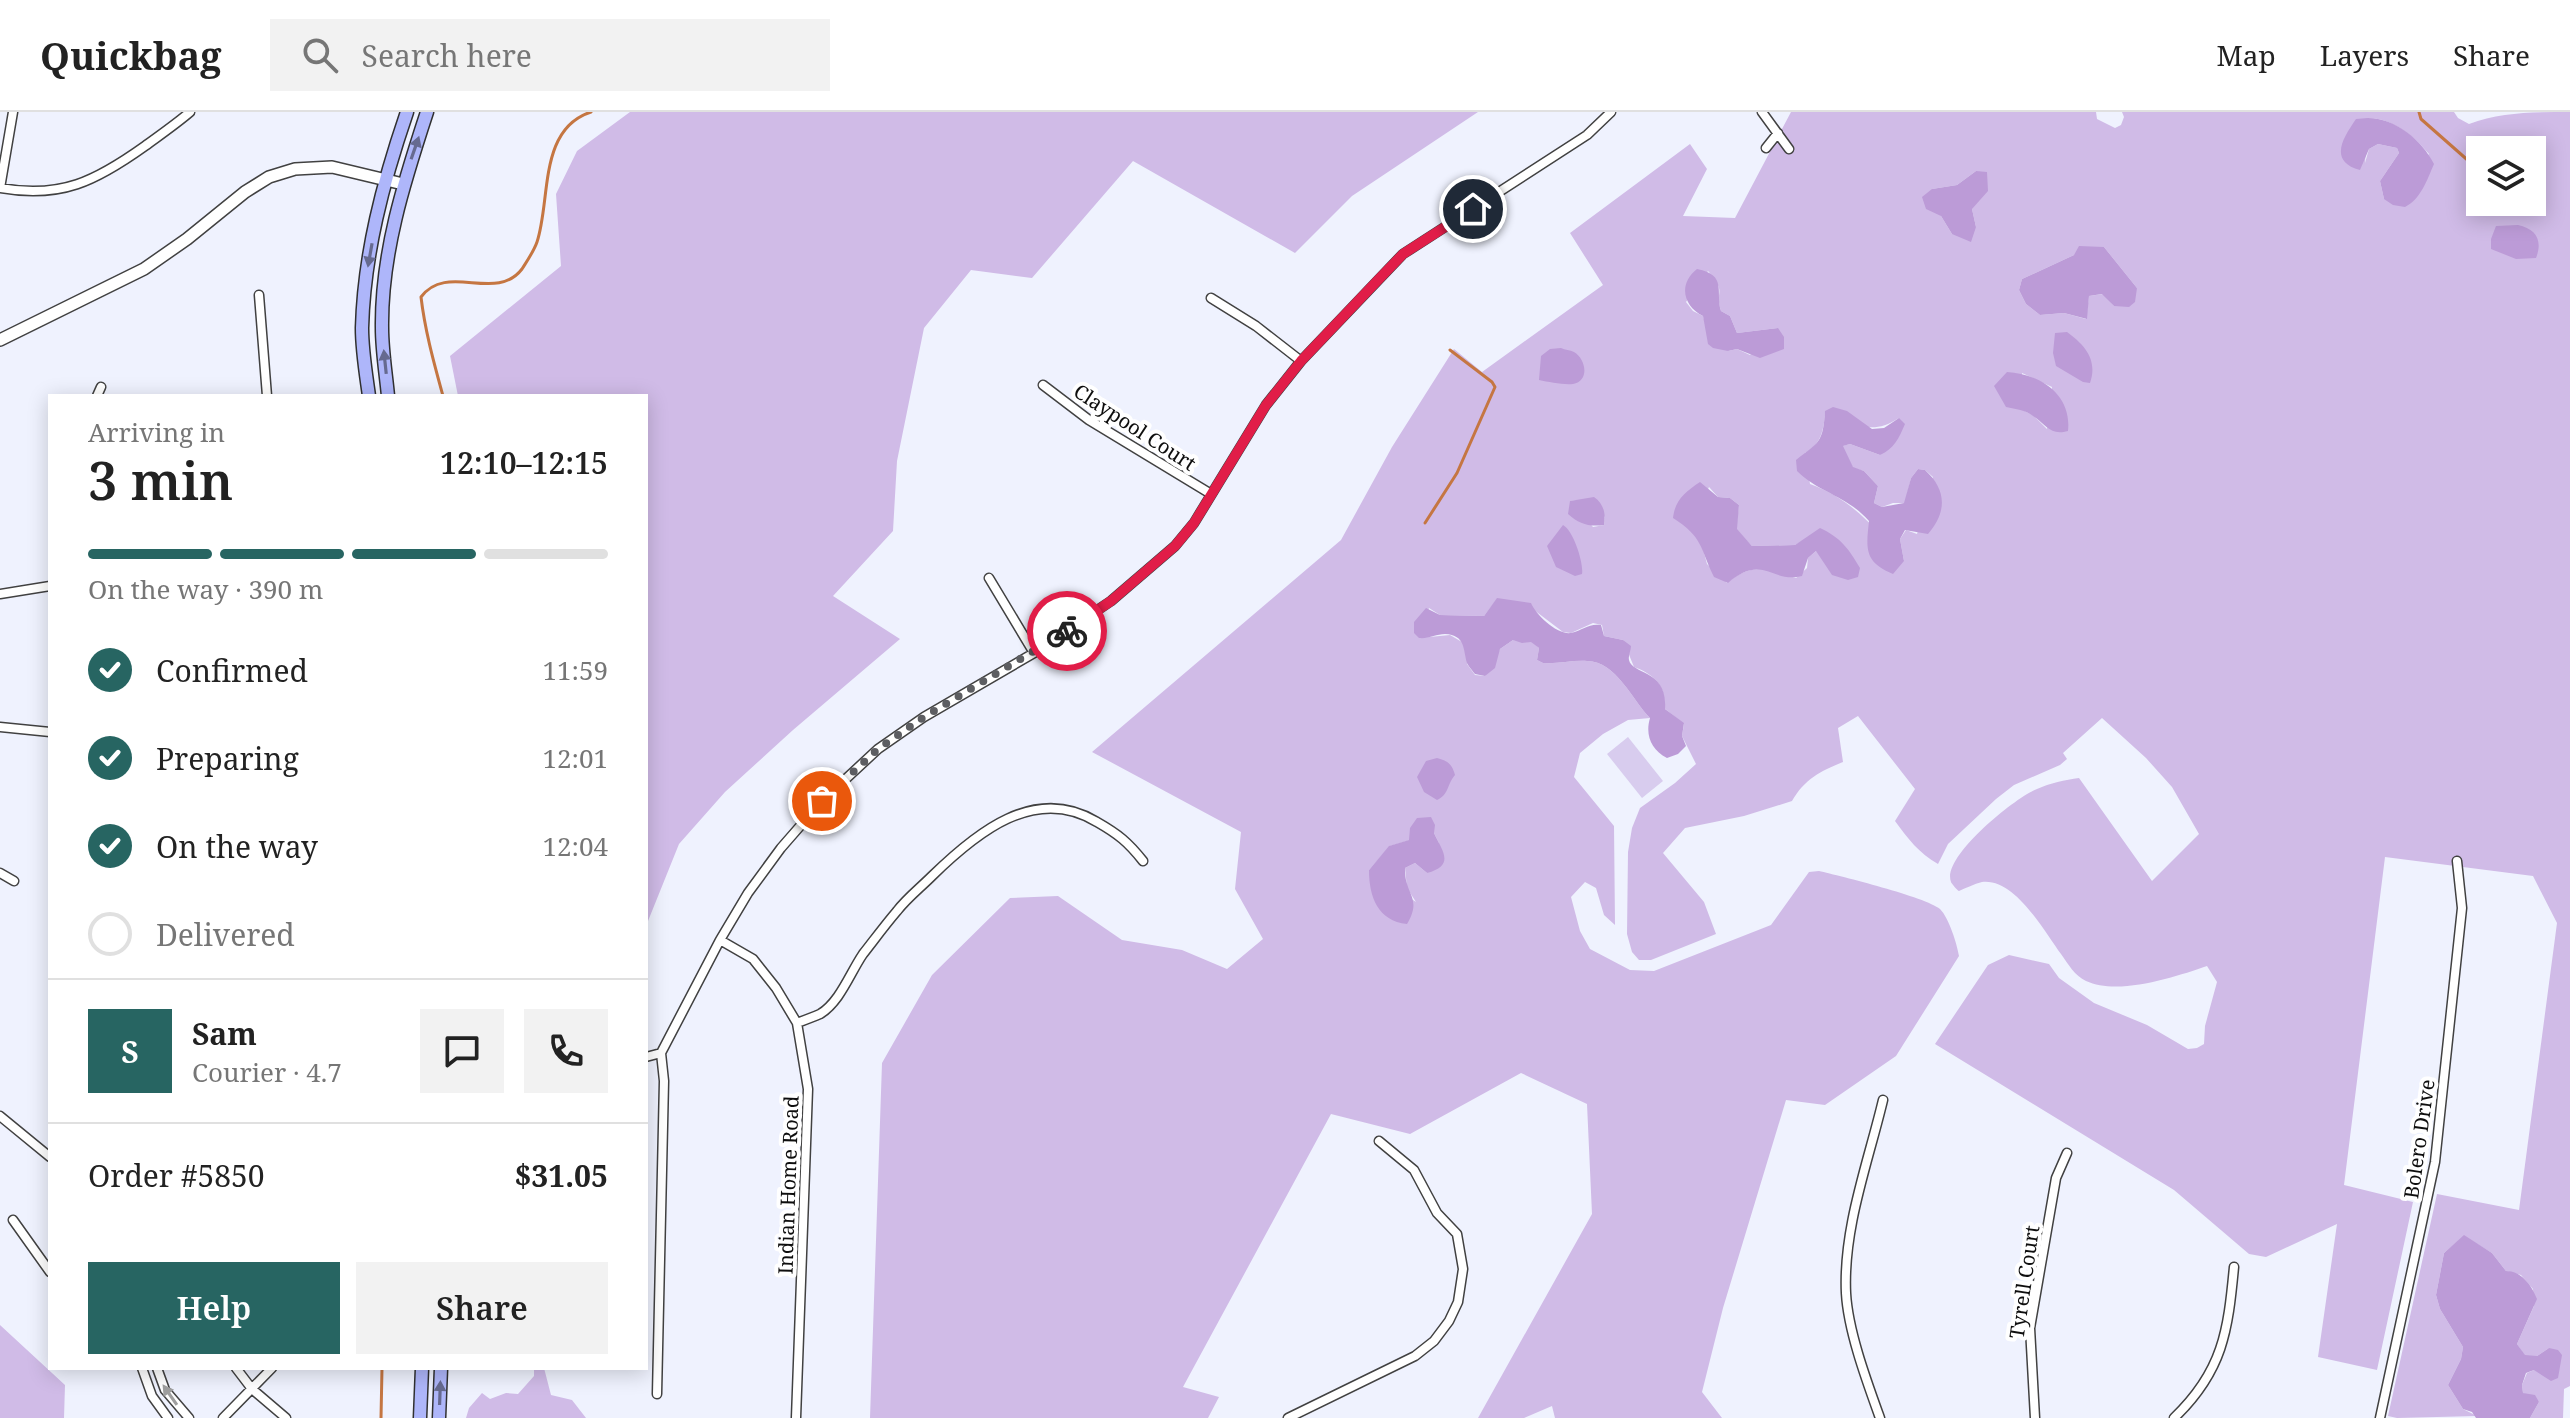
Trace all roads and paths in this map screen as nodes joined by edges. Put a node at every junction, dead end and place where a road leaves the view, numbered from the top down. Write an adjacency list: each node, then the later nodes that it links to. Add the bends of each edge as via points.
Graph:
1 (13, 112): 12 (street)
2 (190, 112): 12 (street, via 84,184 28,193)
3 (407, 112): 10 (main road)
4 (427, 112): 11 (main road, one-way to 4)
5 (1611, 112): 16 (street, via 1587,135 1403,254)
6 (1762, 112): 7 (street)
7 (1778, 133): 8 (street); 9 (street)
8 (1766, 148)
9 (1789, 149)
10 (385, 180): 11 (street); 15 (street, via 332,167 269,177 144,269); 19 (main road, one-way to 19, via 362,331)
11 (403, 184): 20 (main road, one-way to 11, via 382,328)
12 (0, 188)
13 (259, 295): 18 (street)
14 (1211, 298): 16 (street)
15 (0, 340)
16 (1301, 361): 21 (street, via 1266,405)
17 (1043, 385): 21 (street, Claypool Court, via 1089,420)
18 (267, 394)
19 (369, 394)
20 (388, 394)
21 (1211, 494): 25 (street, via 1175,546 1111,601)
22 (989, 578): 25 (street)
23 (48, 586): 24 (street)
24 (0, 594)
25 (1034, 653): 32 (street, via 878,749 781,848)
26 (0, 727): 27 (street)
27 (48, 732)
28 (1143, 861): 33 (street, via 1127,840 1088,816 1042,807 1012,815 947,861 899,908 835,999 822,1013)
29 (2457, 861): 63 (street, Bolero Drive, via 2462,908 2435,1162)
30 (0, 873): 31 (street)
31 (14, 881)
32 (720, 940): 33 (street, Indian Home Road, via 753,959); 34 (street)
33 (797, 1023): 58 (street, Indian Home Road, via 808,1089)
34 (661, 1053): 35 (street); 51 (street)
35 (648, 1056)
36 (1883, 1100): 60 (street, via 1852,1220 1846,1294 1861,1367)
37 (0, 1116): 40 (street)
38 (1379, 1141): 59 (street, via 1414,1170 1437,1213 1457,1234 1463,1269 1458,1302 1434,1341 1415,1356)
39 (2067, 1153): 61 (street, Tyrell Court, via 2056,1178 2030,1328)
40 (48, 1155)
41 (13, 1220): 43 (street)
42 (2234, 1267): 62 (street, via 2225,1339 2210,1374)
43 (48, 1269)
44 (143, 1370): 52 (street)
45 (158, 1370): 53 (street, one-way to 45, via 165,1390)
46 (238, 1370): 50 (street)
47 (270, 1370): 50 (street)
48 (422, 1370): 56 (main road)
49 (441, 1370): 57 (main road, one-way to 49)
50 (252, 1389): 54 (street); 55 (street)
51 (657, 1394)
52 (168, 1418)
53 (189, 1418)
54 (223, 1418)
55 (286, 1418)
56 (420, 1418)
57 (439, 1418)
58 (796, 1418)
59 (1288, 1418)
60 (1880, 1418)
61 (2035, 1418)
62 (2174, 1418)
63 (2380, 1418)

